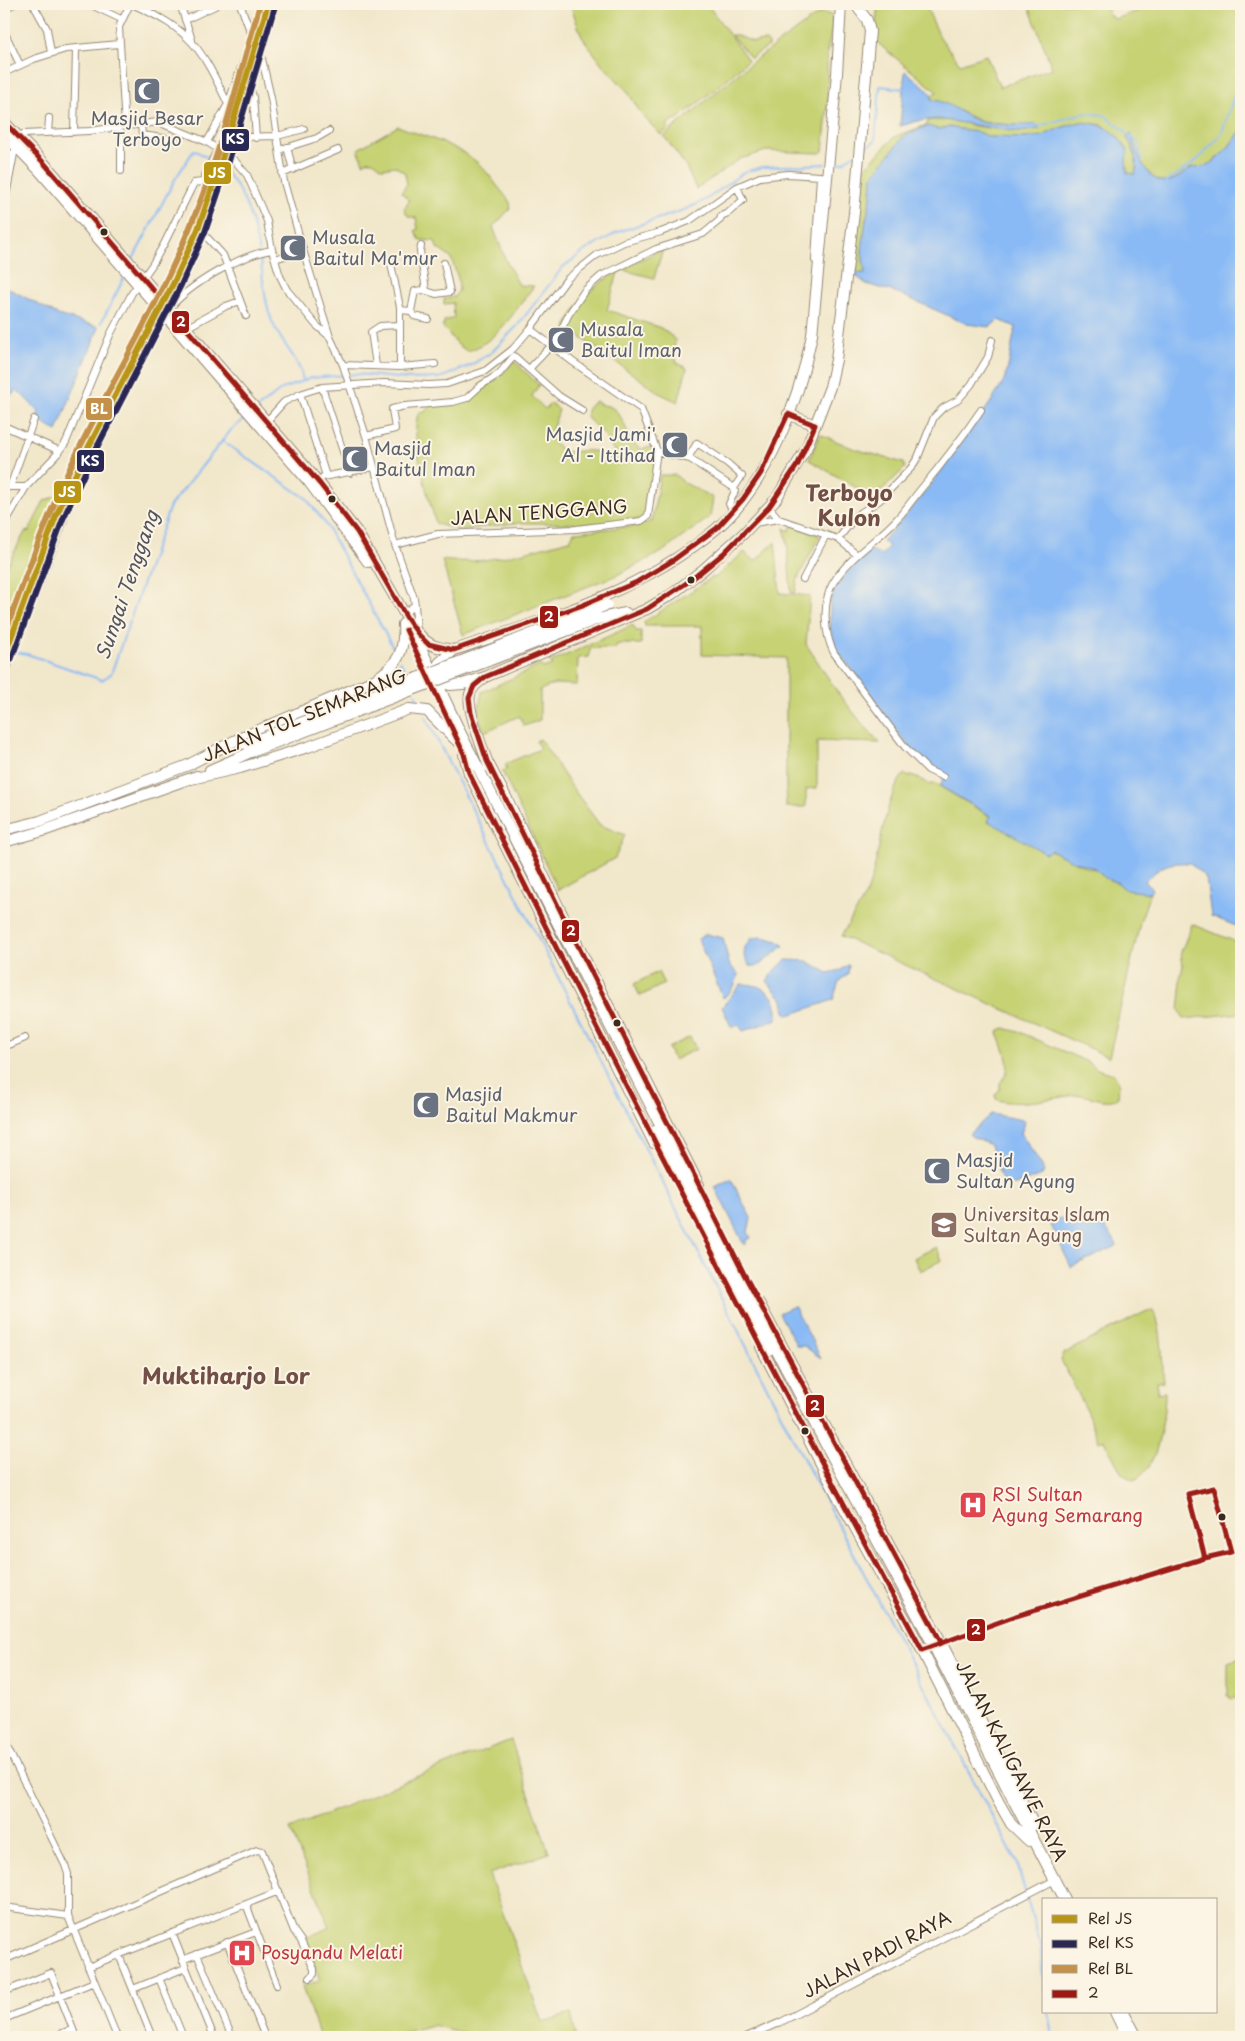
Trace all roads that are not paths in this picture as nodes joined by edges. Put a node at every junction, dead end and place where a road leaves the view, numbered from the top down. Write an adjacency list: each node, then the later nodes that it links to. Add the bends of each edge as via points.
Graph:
1 (14, 4): 10 (street)
2 (32, 4): 18 (street, via 47,28)
3 (89, 4): 11 (street)
4 (131, 4): 11 (street); 15 (street, via 162,18)
5 (180, 4): 12 (street)
6 (214, 4): 12 (street)
7 (240, 4): 23 (street, via 252,36)
8 (841, 4): 61 (highway)
9 (855, 4): 90 (highway, via 868,20 870,31 854,213 836,360 830,388)
10 (4, 9)
11 (121, 19): 16 (street)
12 (185, 20): 15 (street)
13 (4, 32): 14 (street)
14 (6, 42): 20 (street)
15 (193, 42): 23 (street, via 208,63)
16 (119, 44): 17 (street); 28 (street)
17 (76, 49): 18 (street); 30 (street)
18 (52, 53): 20 (street)
19 (262, 59): 35 (street)
20 (20, 64): 21 (street)
21 (4, 72)
22 (249, 82): 37 (street)
23 (228, 104): 39 (street)
24 (49, 118): 32 (street)
25 (4, 122): 40 (highway)
26 (141, 123): 28 (street); 38 (street, via 142,135); 39 (street, via 158,122)
27 (238, 125): 46 (street)
28 (123, 126): 30 (street); 48 (street)
29 (304, 129): 34 (street)
30 (74, 132): 32 (street)
31 (329, 132): 41 (street)
32 (48, 133): 40 (street, via 23,134)
33 (4, 134): 40 (highway)
34 (287, 134): 35 (street); 41 (street)
35 (277, 136): 37 (street); 42 (street)
36 (238, 137): 37 (street)
37 (256, 138)
38 (176, 140)
39 (207, 142): 44 (street)
40 (16, 145): 45 (street); 52 (street); 62 (highway)
41 (288, 147): 42 (street); 47 (street)
42 (279, 150): 49 (street)
43 (338, 150): 47 (street)
44 (217, 152): 46 (street); 62 (street, via 202,182 194,183 164,244)
45 (4, 153)
46 (227, 155): 55 (street, via 247,175 255,190)
47 (293, 170): 49 (street)
48 (121, 171)
49 (282, 174): 56 (street)
50 (225, 176): 53 (street)
51 (737, 187): 61 (street, via 760,177 788,174 820,176 815,246); 72 (street, via 688,221 624,242 596,256 564,282); 75 (street, via 743,200 703,234 656,250 602,276 585,290)
52 (4, 206)
53 (204, 234): 60 (street); 65 (street)
54 (421, 246): 63 (street)
55 (272, 250): 57 (street); 60 (street)
56 (303, 250): 57 (street); 73 (street)
57 (275, 259): 73 (street, via 287,290)
58 (390, 260): 66 (street)
59 (444, 263): 63 (street, via 450,292 436,294)
60 (228, 265): 64 (street); 65 (street)
61 (818, 265): 87 (highway, via 812,336)
62 (132, 273): 65 (highway); 65 (highway); 94 (street, via 110,335)
63 (426, 290): 67 (street, via 414,292)
64 (240, 301): 68 (street); 71 (street)
65 (167, 306): 71 (highway); 81 (highway); 121 (street, via 81,475)
66 (400, 310): 67 (street); 70 (street)
67 (411, 312): 69 (street, via 414,316)
68 (246, 316)
69 (428, 319)
70 (399, 325): 77 (street, via 380,326 372,331); 79 (street)
71 (186, 328): 81 (highway)
72 (530, 329): 75 (street); 82 (street, via 490,368 458,381 432,385)
73 (330, 337): 78 (street)
74 (992, 340): 109 (street, via 988,357 966,392 934,417 911,468 880,500 857,515)
75 (552, 344): 80 (street); 95 (street, via 641,409)
76 (435, 364): 79 (street)
77 (376, 365): 78 (street); 79 (street)
78 (344, 366): 82 (street)
79 (400, 367)
80 (529, 369): 86 (street, via 559,396); 92 (street, via 514,356 499,374 467,398 392,409 395,429)
81 (225, 379): 89 (highway)
82 (351, 385): 83 (street); 92 (street)
83 (322, 387): 84 (street); 98 (street)
84 (300, 394): 89 (street, via 282,403); 99 (street)
85 (981, 410): 111 (street, via 910,504 880,536)
86 (583, 411)
87 (788, 414): 90 (highway); 104 (highway, via 761,473)
88 (34, 419): 93 (street)
89 (264, 423): 99 (highway)
90 (815, 425): 103 (highway, via 798,464)
91 (4, 427): 93 (street)
92 (366, 436): 97 (street)
93 (28, 437): 94 (street); 100 (street)
94 (60, 451): 101 (street)
95 (657, 451): 96 (street); 110 (street, JALAN TENGGANG, via 648,516 642,521 576,529 438,534)
96 (688, 458): 102 (street); 102 (street, via 697,443 742,476)
97 (374, 467): 98 (street); 110 (street)
98 (350, 473): 99 (street)
99 (317, 479): 116 (highway)
100 (7, 487): 101 (street)
101 (26, 487): 107 (street)
102 (734, 488): 104 (street, via 736,491 730,504)
103 (770, 507): 105 (street); 106 (highway)
104 (733, 511): 113 (highway, via 695,545)
105 (779, 519): 106 (street); 108 (street)
106 (754, 523): 115 (highway, via 704,570)
107 (4, 525)
108 (826, 535): 109 (street); 112 (street)
109 (838, 539): 111 (street)
110 (396, 545): 114 (street)
111 (856, 554): 128 (street, via 828,593 828,637 834,653 896,737 928,770)
112 (802, 579)
113 (637, 582): 118 (highway, via 583,605); 124 (highway, JALAN TOL SEMARANG, bridge, via 607,605 449,664)
114 (415, 605): 116 (street); 117 (street)
115 (647, 609): 122 (highway); 124 (highway, JALAN TOL SEMARANG, bridge, via 600,618)
116 (405, 619): 117 (highway); 119 (highway); 120 (highway); 127 (highway, via 405,643 390,670)
117 (417, 632): 118 (highway, via 428,644)
118 (454, 650): 120 (highway, via 438,663)
119 (417, 654): 120 (highway); 123 (highway)
120 (434, 674): 122 (highway, via 450,685); 123 (highway); 131 (highway)
121 (5, 675)
122 (485, 677): 126 (highway, via 474,686 469,698)
123 (438, 712): 125 (highway, JALAN KALIGAWE RAYA); 129 (highway, via 414,709 308,747)
124 (249, 748): 127 (highway, JALAN TOL SEMARANG); 129 (highway, JALAN TOL SEMARANG)
125 (464, 754): 135 (highway, JALAN KALIGAWE RAYA); 138 (highway, via 469,772 675,1183 834,1489 922,1650 1010,1824)
126 (488, 761): 131 (highway); 135 (highway)
127 (186, 766): 130 (highway, JALAN TOL SEMARANG, via 40,821)
128 (943, 777)
129 (192, 779): 132 (highway, JALAN TOL SEMARANG)
130 (4, 830)
131 (514, 838): 135 (highway, JALAN KALIGAWE RAYA)
132 (4, 842)
133 (25, 1038): 134 (street)
134 (4, 1047)
135 (740, 1281): 136 (highway, JALAN KALIGAWE RAYA); 136 (highway)
136 (828, 1447): 138 (highway, JALAN KALIGAWE RAYA); 139 (highway, JALAN KALIGAWE RAYA); 143 (highway, via 982,1720)
137 (4, 1741): 146 (street, via 66,1865)
138 (1029, 1841): 139 (highway, JALAN KALIGAWE RAYA)
139 (1052, 1881): 141 (highway); 142 (highway, JALAN KALIGAWE RAYA); 176 (street, JALAN PADI RAYA, via 781,2022)
140 (279, 1891): 144 (street); 147 (street, via 265,1855 262,1850 257,1850); 158 (street, via 294,1931 314,1969)
141 (1057, 1898)
142 (1064, 1898)
143 (1071, 1898)
144 (246, 1904): 148 (street); 149 (street)
145 (4, 1907): 146 (street)
146 (68, 1916): 147 (street)
147 (73, 1926): 153 (street); 155 (street)
148 (256, 1932): 150 (street); 160 (street)
149 (172, 1934): 152 (street); 154 (street)
150 (228, 1942): 151 (street); 175 (street, via 263,2032)
151 (198, 1954): 154 (street); 174 (street)
152 (119, 1955): 155 (street); 161 (street)
153 (4, 1960)
154 (182, 1960): 156 (street)
155 (88, 1967): 159 (street)
156 (185, 1968): 157 (street); 173 (street)
157 (159, 1978): 161 (street); 172 (street)
158 (310, 1978)
159 (94, 1982): 163 (street); 170 (street)
160 (277, 1985)
161 (133, 1989): 171 (street)
162 (4, 1992): 163 (street, via 51,1973)
163 (60, 1996): 166 (street); 167 (street)
164 (1122, 2014): 177 (highway)
165 (1123, 2014): 178 (highway)
166 (4, 2019)
167 (73, 2029): 168 (street); 169 (street)
168 (52, 2037)
169 (76, 2037)
170 (117, 2037)
171 (152, 2037)
172 (183, 2037)
173 (214, 2037)
174 (232, 2037)
175 (262, 2037)
176 (746, 2037)
177 (1127, 2037)
178 (1136, 2037)

